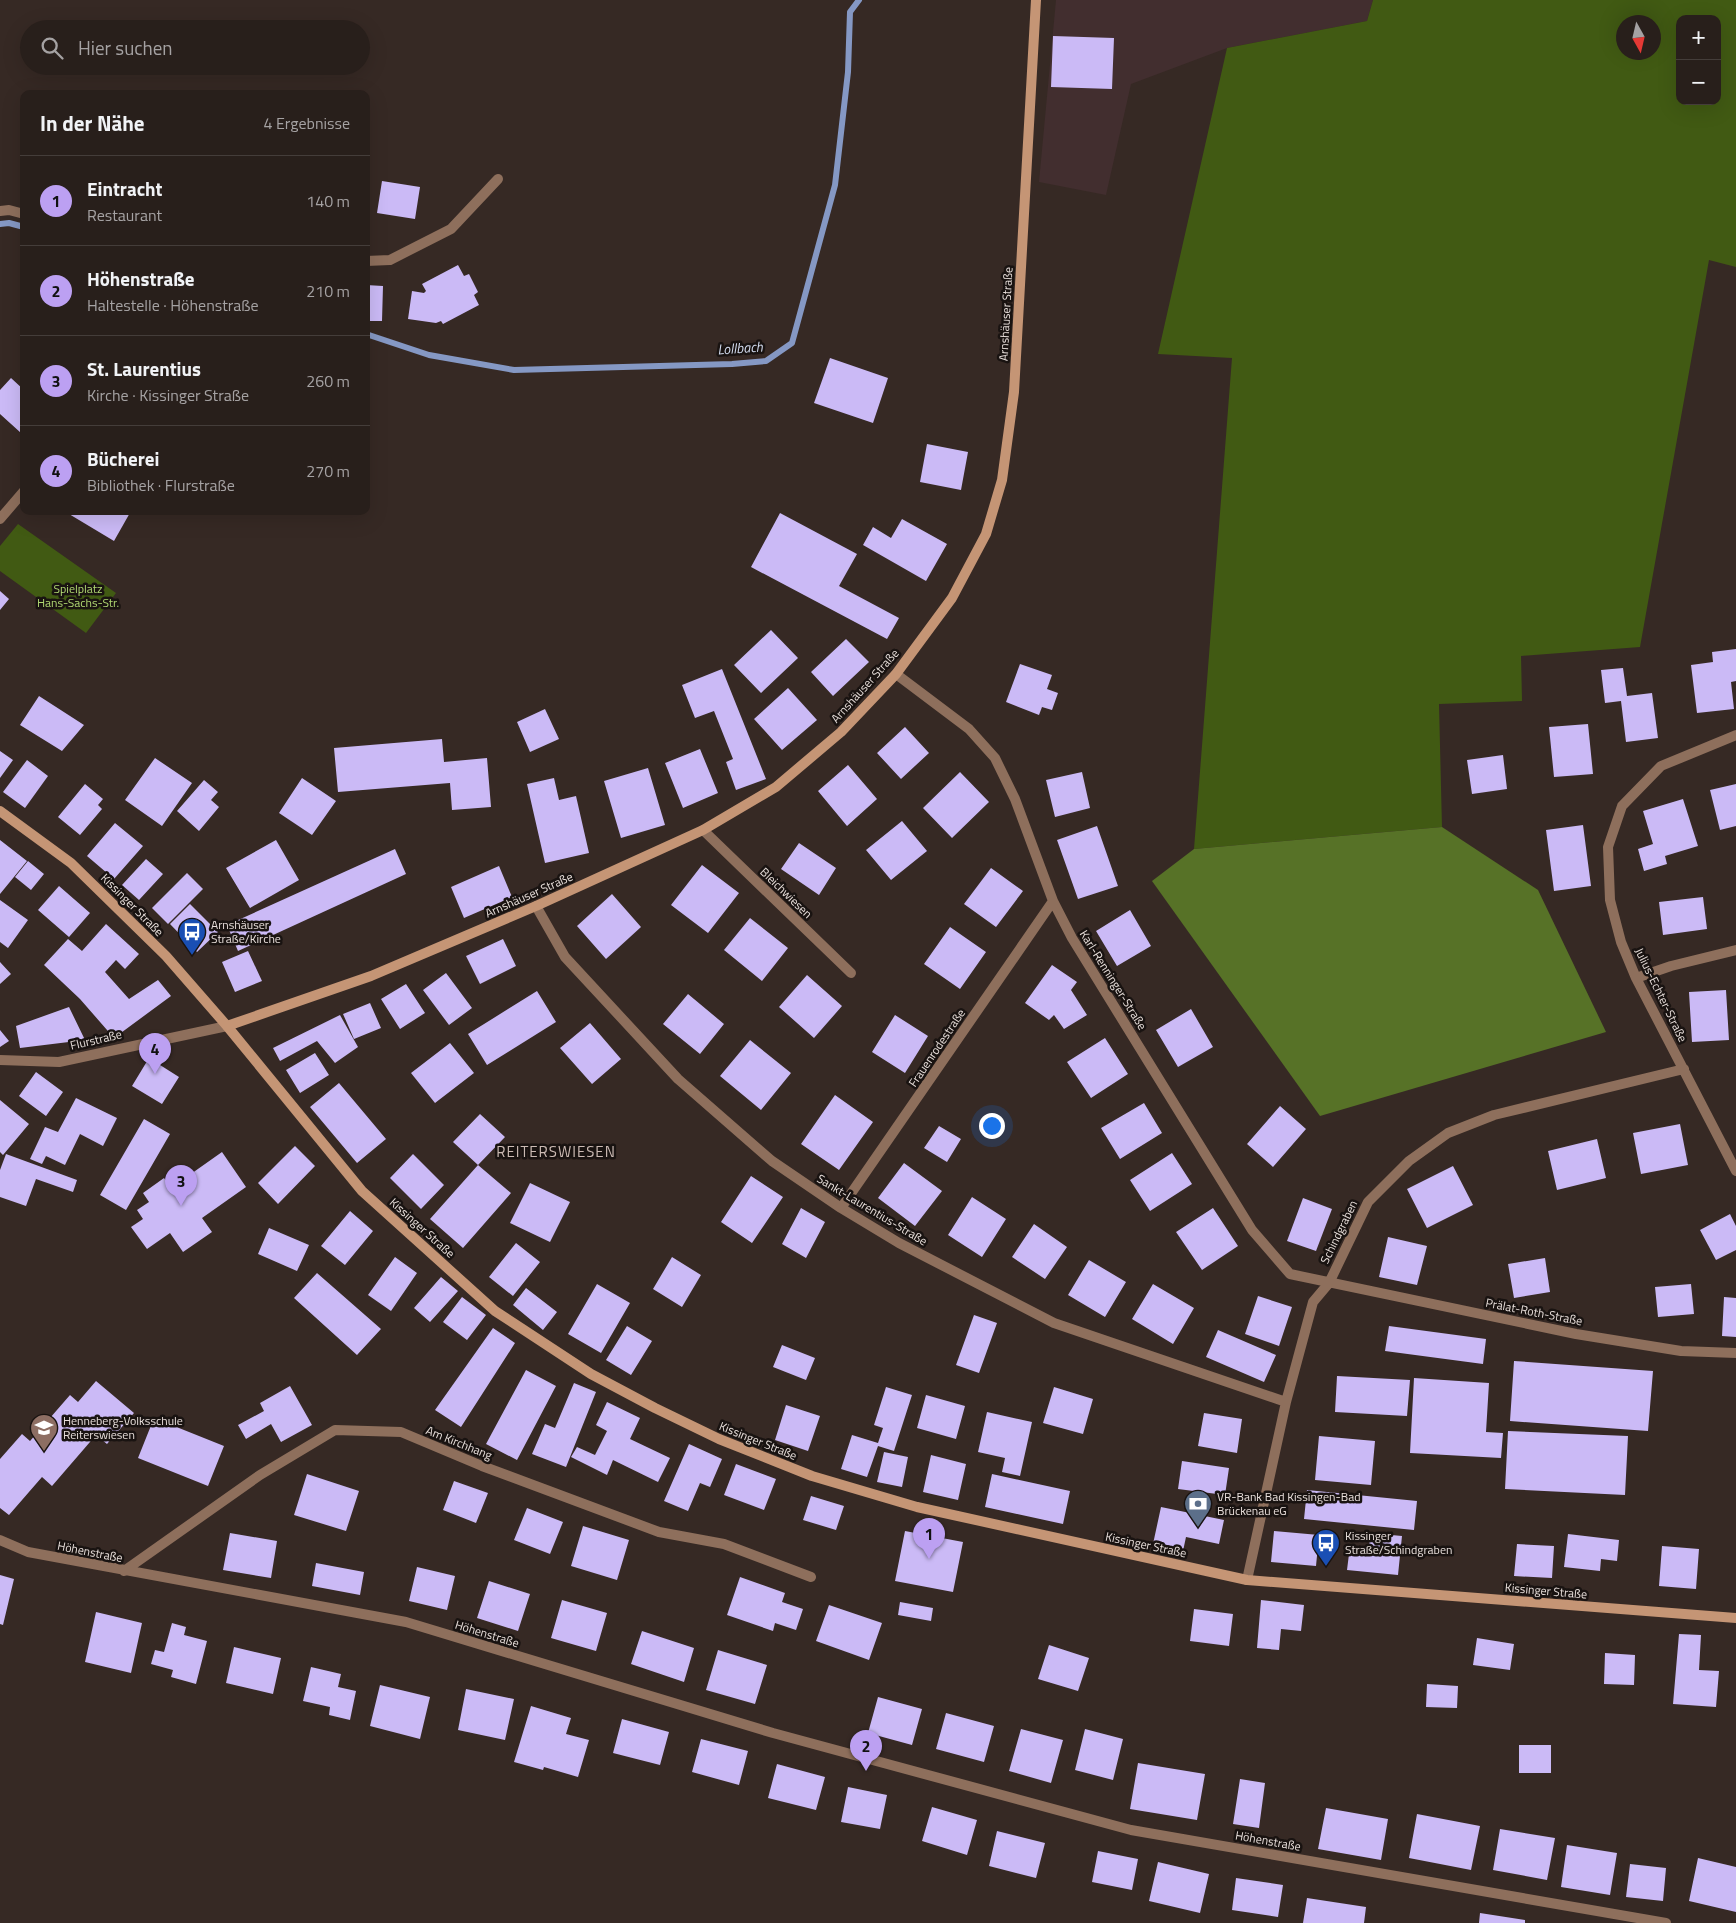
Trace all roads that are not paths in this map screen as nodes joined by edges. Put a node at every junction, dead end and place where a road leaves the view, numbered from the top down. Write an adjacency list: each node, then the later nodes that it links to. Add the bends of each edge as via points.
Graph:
1 (1036, 0): 8 (street, Arnshäuser Straße, via 1014,392 1002,480 986,534 952,598)
2 (498, 179): 5 (street, via 451,229 390,260)
3 (0, 211): 4 (street)
4 (20, 213)
5 (370, 261)
6 (20, 496): 7 (street)
7 (0, 519)
8 (896, 674): 11 (street, Arnshäuser Straße, via 840,732 776,787); 12 (street, Karl-Renninger-Straße, via 969,730 995,758 1015,799)
9 (1736, 735): 16 (street, Julius-Echter-Straße, via 1661,766 1622,806 1608,847 1610,900 1621,942)
10 (0, 811): 17 (street, Kissinger Straße, via 71,863 166,956)
11 (703, 830): 13 (street, Arnshäuser Straße); 15 (street, Bleichwiesen)
12 (1053, 901): 21 (street, Frauenrodestraße); 22 (street, Karl-Renninger-Straße, via 1072,938 1252,1230 1290,1274)
13 (536, 906): 17 (street, Arnshäuser Straße, via 371,976); 21 (street, Sankt-Laurentius-Straße, via 565,957 678,1079 772,1161)
14 (1736, 950): 16 (street)
15 (851, 974)
16 (1636, 978): 19 (street, Julius-Echter-Straße)
17 (227, 1026): 18 (street, Flurstraße, via 59,1062); 28 (street, Kissinger Straße, via 362,1191 495,1311 599,1378 719,1439 812,1476 917,1507)
18 (0, 1060)
19 (1684, 1069): 20 (street, Julius-Echter-Straße); 22 (street, Schindgraben, via 1494,1115 1448,1133 1408,1161 1368,1202)
20 (1736, 1169)
21 (841, 1208): 24 (street, Sankt-Laurentius-Straße, via 899,1243 1054,1323)
22 (1329, 1282): 23 (street, Prälat-Roth-Straße, via 1576,1334 1681,1351); 24 (street, Schindgraben, via 1312,1302)
23 (1736, 1353)
24 (1286, 1402): 28 (street, Schindgraben)
25 (0, 1540): 26 (street, Höhenstraße, via 28,1552)
26 (124, 1571): 27 (street, Am Kirchhang, via 260,1475 335,1430 401,1432 659,1532 724,1544); 30 (street, Höhenstraße, via 406,1622 773,1733 1131,1830)
27 (811, 1577)
28 (1247, 1580): 29 (street, Kissinger Straße)
29 (1736, 1618)
30 (1666, 1923)

